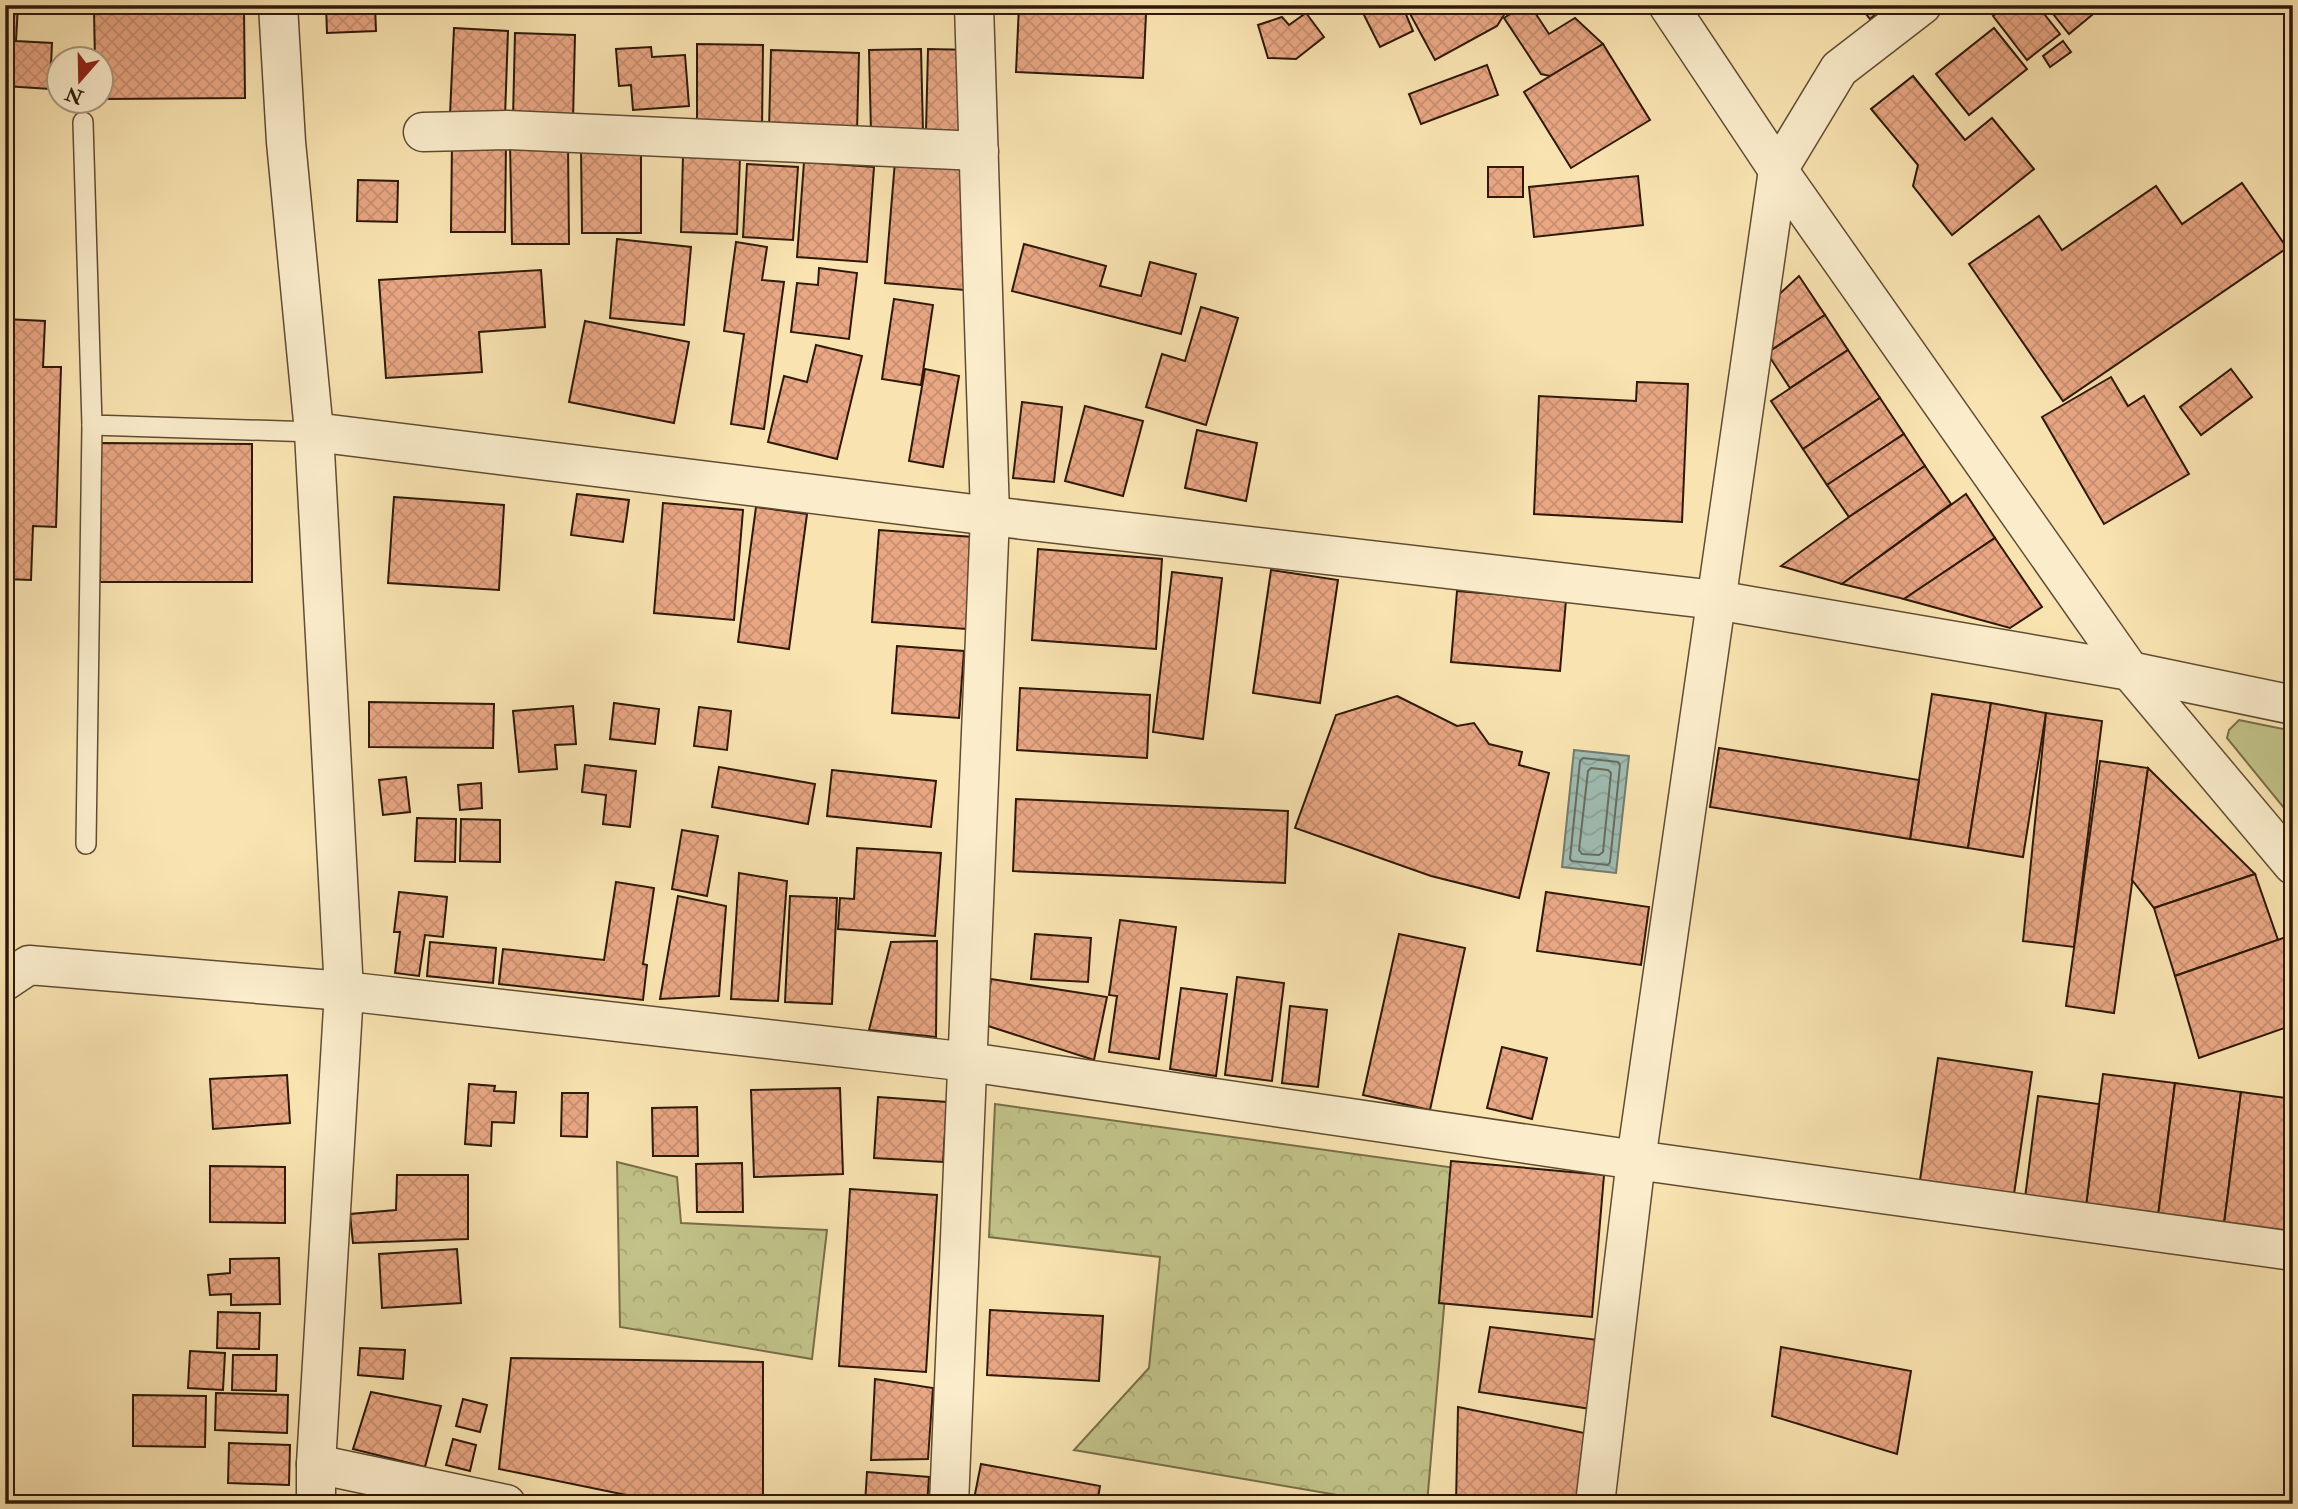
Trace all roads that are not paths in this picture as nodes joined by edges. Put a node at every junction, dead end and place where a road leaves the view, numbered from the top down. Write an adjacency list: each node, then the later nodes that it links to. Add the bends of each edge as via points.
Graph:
1 (278, 5): 10 (street, via 286,142)
2 (974, 5): 7 (street)
3 (1668, 5): 8 (street)
4 (1922, 5): 8 (street, via 1839,69)
5 (83, 122): 9 (lane)
6 (423, 132): 7 (street, via 507,130)
7 (979, 151): 11 (street)
8 (1778, 170): 12 (street); 13 (street)
9 (92, 425): 10 (lane); 15 (lane)
10 (314, 432): 11 (street); 18 (street)
11 (990, 516): 12 (street); 19 (street)
12 (1716, 600): 13 (street); 20 (street)
13 (2130, 671): 14 (street); 16 (street)
14 (2293, 705)
15 (86, 844)
16 (2293, 865)
17 (5, 981): 18 (street, via 29,965)
18 (344, 991): 19 (street); 22 (street)
19 (969, 1062): 20 (street); 25 (street)
20 (1636, 1160): 21 (street); 26 (street)
21 (2293, 1251)
22 (316, 1464): 23 (street); 24 (street)
23 (316, 1504)
24 (506, 1504)
25 (949, 1504)
26 (1595, 1504)

